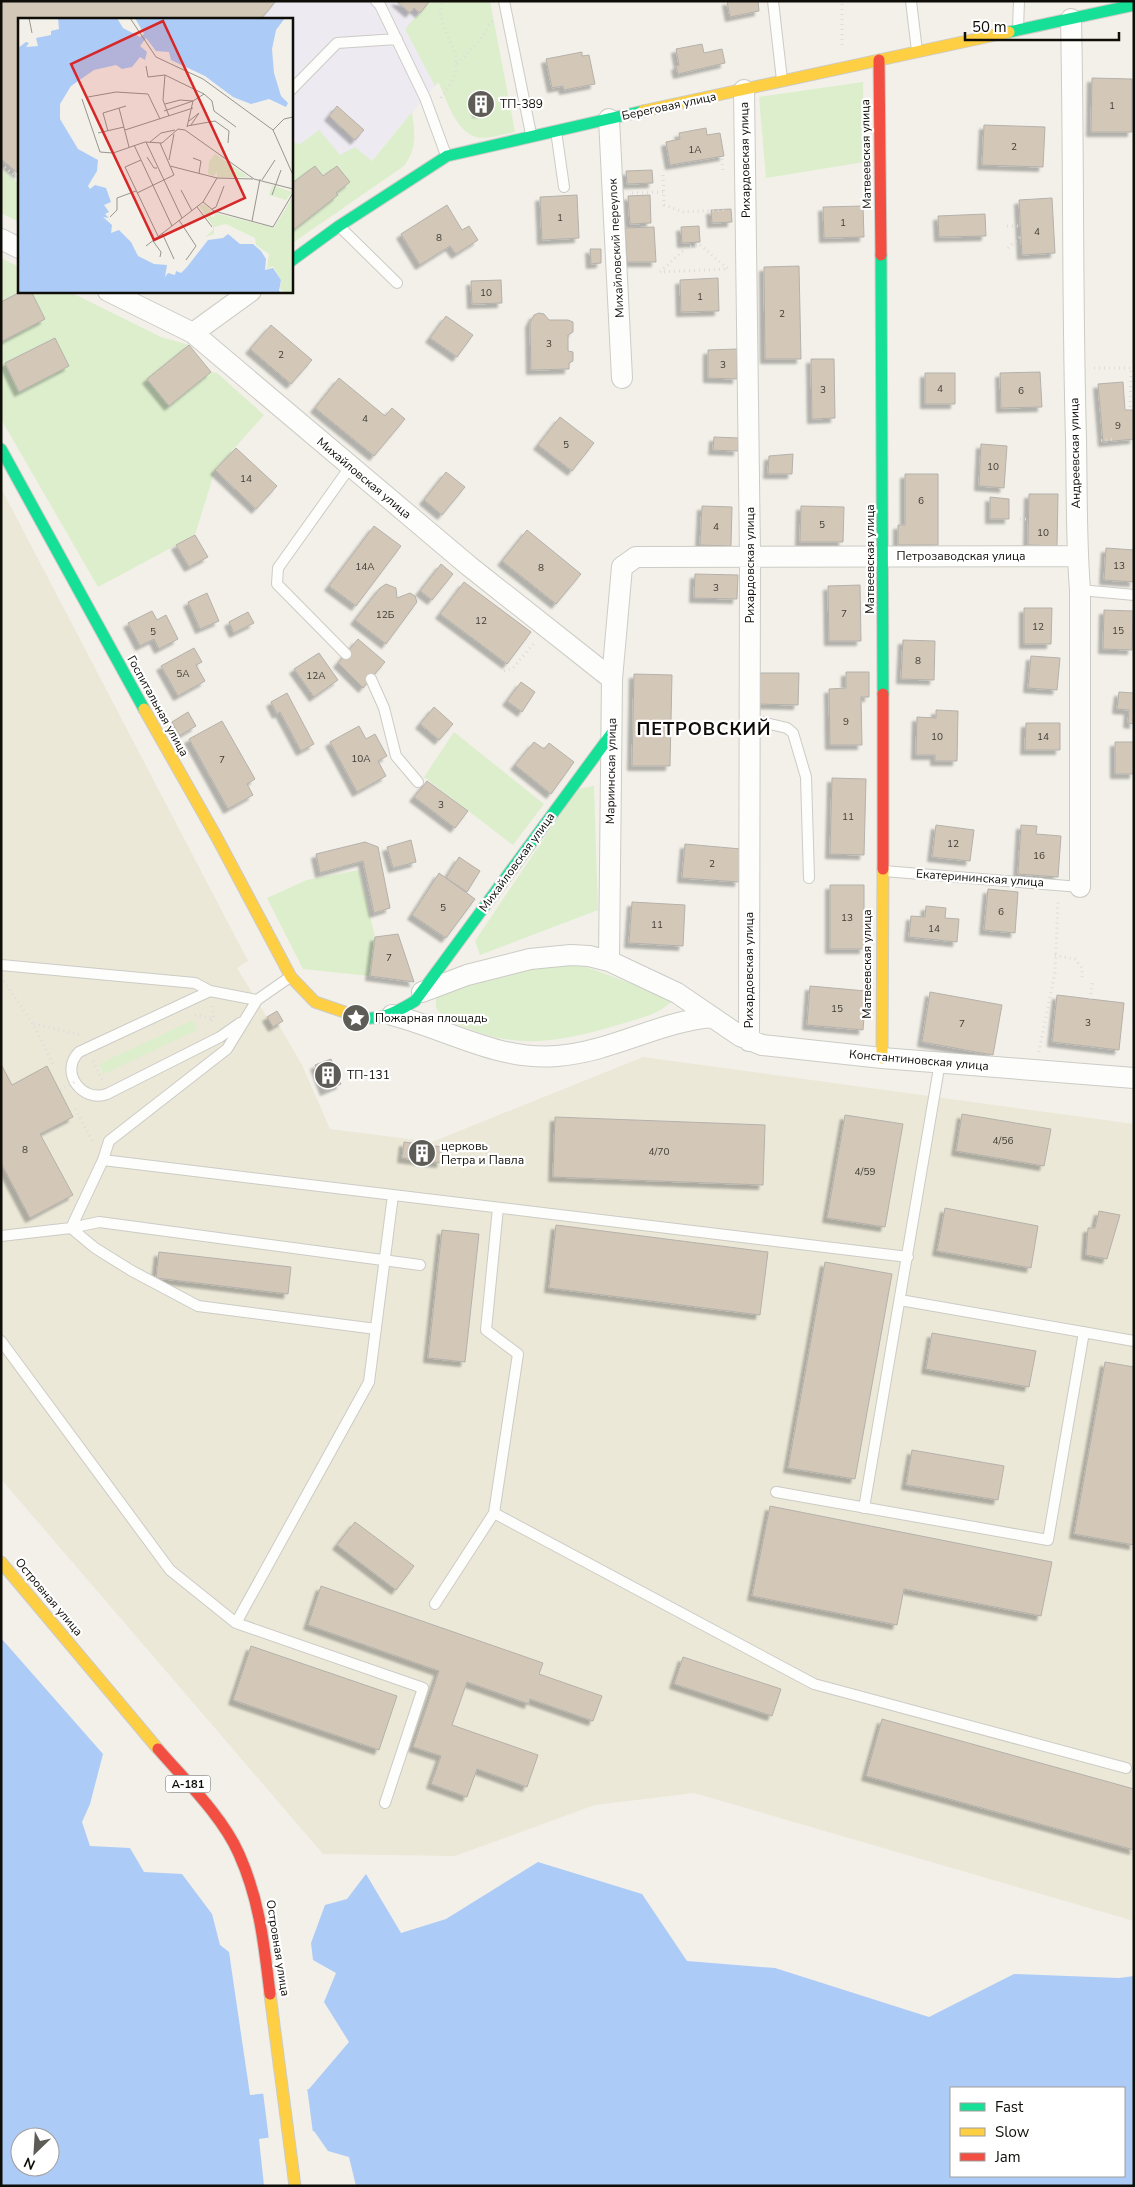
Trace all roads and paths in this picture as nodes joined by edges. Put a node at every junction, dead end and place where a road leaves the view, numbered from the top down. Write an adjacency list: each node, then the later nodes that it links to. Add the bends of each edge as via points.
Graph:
1 (376, 1): 11 (lane)
2 (443, 1): 14 (path, via 440,8 442,18)
3 (773, 1): 16 (lane)
4 (842, 1): 15 (path)
5 (911, 1): 12 (lane)
6 (1019, 1): 10 (lane)
7 (504, 3): 14 (path, via 478,42); 22 (lane)
8 (1134, 5): 9 (street, Береговая улица)
9 (1071, 19): 10 (street, Береговая улица); 44 (street, Андреевская улица)
10 (1018, 30): 12 (street, Береговая улица)
11 (396, 39): 17 (lane, via 337,43); 19 (lane)
12 (917, 52): 13 (street, Береговая улица)
13 (879, 60): 15 (street, Береговая улица); 51 (street, Матвеевская улица)
14 (457, 64): 19 (path, via 453,80)
15 (841, 68): 16 (street, Береговая улица)
16 (782, 81): 18 (street, Береговая улица)
17 (292, 89)
18 (744, 90): 20 (street, Береговая улица); 53 (street, Рихардовская улица)
19 (430, 115): 23 (lane)
20 (609, 119): 21 (street, Береговая улица); 45 (street, Михайловский переулок)
21 (556, 130): 22 (street, Береговая улица); 27 (lane)
22 (531, 135): 23 (street, Береговая улица)
23 (447, 156): 31 (street, Береговая улица)
24 (1, 164): 26 (path)
25 (663, 174): 28 (path)
26 (18, 178)
27 (564, 187)
28 (664, 192): 29 (path); 30 (path, via 664,205 683,212)
29 (626, 194)
30 (724, 210)
31 (339, 226): 38 (street, Береговая улица); 40 (lane)
32 (1007, 226): 33 (path)
33 (1021, 226)
34 (1021, 236): 37 (path)
35 (1, 239): 36 (street)
36 (18, 248)
37 (1008, 248)
38 (292, 260)
39 (728, 269): 39 (path, via 689,270 660,272 687,247 700,245)
40 (396, 283)
41 (110, 292): 43 (street, Михайловская улица)
42 (250, 292): 43 (street)
43 (194, 333): 48 (street, Михайловская улица)
44 (1073, 369): 46 (path, via 1131,368); 52 (street, Андреевская улица)
45 (622, 378)
46 (1130, 410)
47 (1, 449): 72 (street, Госпитальная улица)
48 (350, 467): 57 (street, Михайловская улица); 58 (lane, via 289,550 276,576 277,584)
49 (1020, 519): 50 (path)
50 (1029, 519)
51 (884, 556): 52 (street, Петрозаводская улица); 53 (street, Петрозаводская улица); 65 (street, Матвеевская улица)
52 (1077, 556): 55 (street, Андреевская улица)
53 (750, 557): 54 (street, Петрозаводская улица, via 636,557 622,567); 62 (street, Рихардовская улица)
54 (619, 581): 61 (street, Мариинская улица)
55 (1080, 590): 56 (lane); 68 (street, Андреевская улица)
56 (1134, 595)
57 (546, 628): 59 (path, via 517,664); 61 (street, Михайловская улица)
58 (346, 654)
59 (504, 671)
60 (371, 679): 64 (lane, via 384,708 396,756)
61 (612, 679): 63 (street, Мариинская улица)
62 (750, 722): 66 (lane, via 787,728 793,733 806,777); 85 (street, Рихардовская улица)
63 (612, 733): 70 (street, Мариинская улица); 77 (street, Михайловская улица)
64 (418, 782)
65 (881, 871): 67 (lane, Екатерининская улица); 87 (street, Матвеевская улица)
66 (809, 878)
67 (1058, 884): 68 (lane, Екатерининская улица); 69 (path)
68 (1080, 887)
69 (1055, 956): 74 (path, via 1074,959 1082,968); 90 (path, via 1052,991)
70 (608, 961): 77 (street, Константиновская улица, via 571,955 530,959 467,974); 81 (street, Константиновская улица, via 677,993)
71 (1, 965): 76 (lane, via 195,983)
72 (290, 976): 79 (lane); 80 (street, via 315,1002 363,1018)
73 (1, 977): 83 (path)
74 (1082, 978)
75 (1093, 980): 78 (path)
76 (210, 991): 79 (lane); 84 (path, via 213,1018); 94 (lane, via 79,1052 72,1070)
77 (422, 992): 80 (street, via 411,1004)
78 (1090, 998)
79 (257, 1000): 82 (lane)
80 (392, 1014): 81 (street, via 516,1056 556,1056 594,1050 665,1025)
81 (712, 1017): 85 (street, Константиновская улица)
82 (244, 1021): 84 (lane); 97 (lane, via 227,1049 109,1141)
83 (33, 1024): 86 (path, via 80,1034); 89 (path)
84 (227, 1032): 94 (lane, via 101,1096 84,1093)
85 (749, 1041): 87 (street, Константиновская улица)
86 (84, 1042)
87 (882, 1058): 88 (street, Константиновская улица)
88 (940, 1062): 90 (street, Константиновская улица); 102 (lane)
89 (53, 1064)
90 (1036, 1070): 93 (street, Константиновская улица)
91 (98, 1071): 92 (path)
92 (94, 1073)
93 (1134, 1078)
94 (75, 1082): 95 (path, bridge)
95 (60, 1090)
96 (75, 1109): 97 (path)
97 (103, 1160): 98 (lane); 100 (lane)
98 (393, 1195): 99 (lane); 103 (lane)
99 (498, 1208): 102 (lane); 112 (lane, via 486,1330 518,1354)
100 (71, 1228): 101 (lane); 103 (lane, via 99,1222); 106 (lane, via 95,1248 132,1271 198,1306)
101 (1, 1236)
102 (908, 1257): 105 (lane)
103 (384, 1261): 104 (lane); 106 (lane)
104 (420, 1265)
105 (900, 1300): 107 (lane); 111 (lane)
106 (376, 1329): 115 (lane, via 369,1382)
107 (1084, 1332): 109 (lane); 111 (lane, via 1048,1540)
108 (1, 1340): 115 (lane, via 170,1570)
109 (1134, 1340)
110 (776, 1492): 111 (lane)
111 (864, 1508)
112 (494, 1513): 114 (lane); 116 (lane, via 814,1684)
113 (1, 1562): 118 (street, Островная улица / А-181, via 231,1839 248,1874 259,1909)
114 (435, 1604)
115 (236, 1623): 117 (lane, via 423,1688)
116 (1126, 1768)
117 (385, 1803)
118 (295, 2186)

